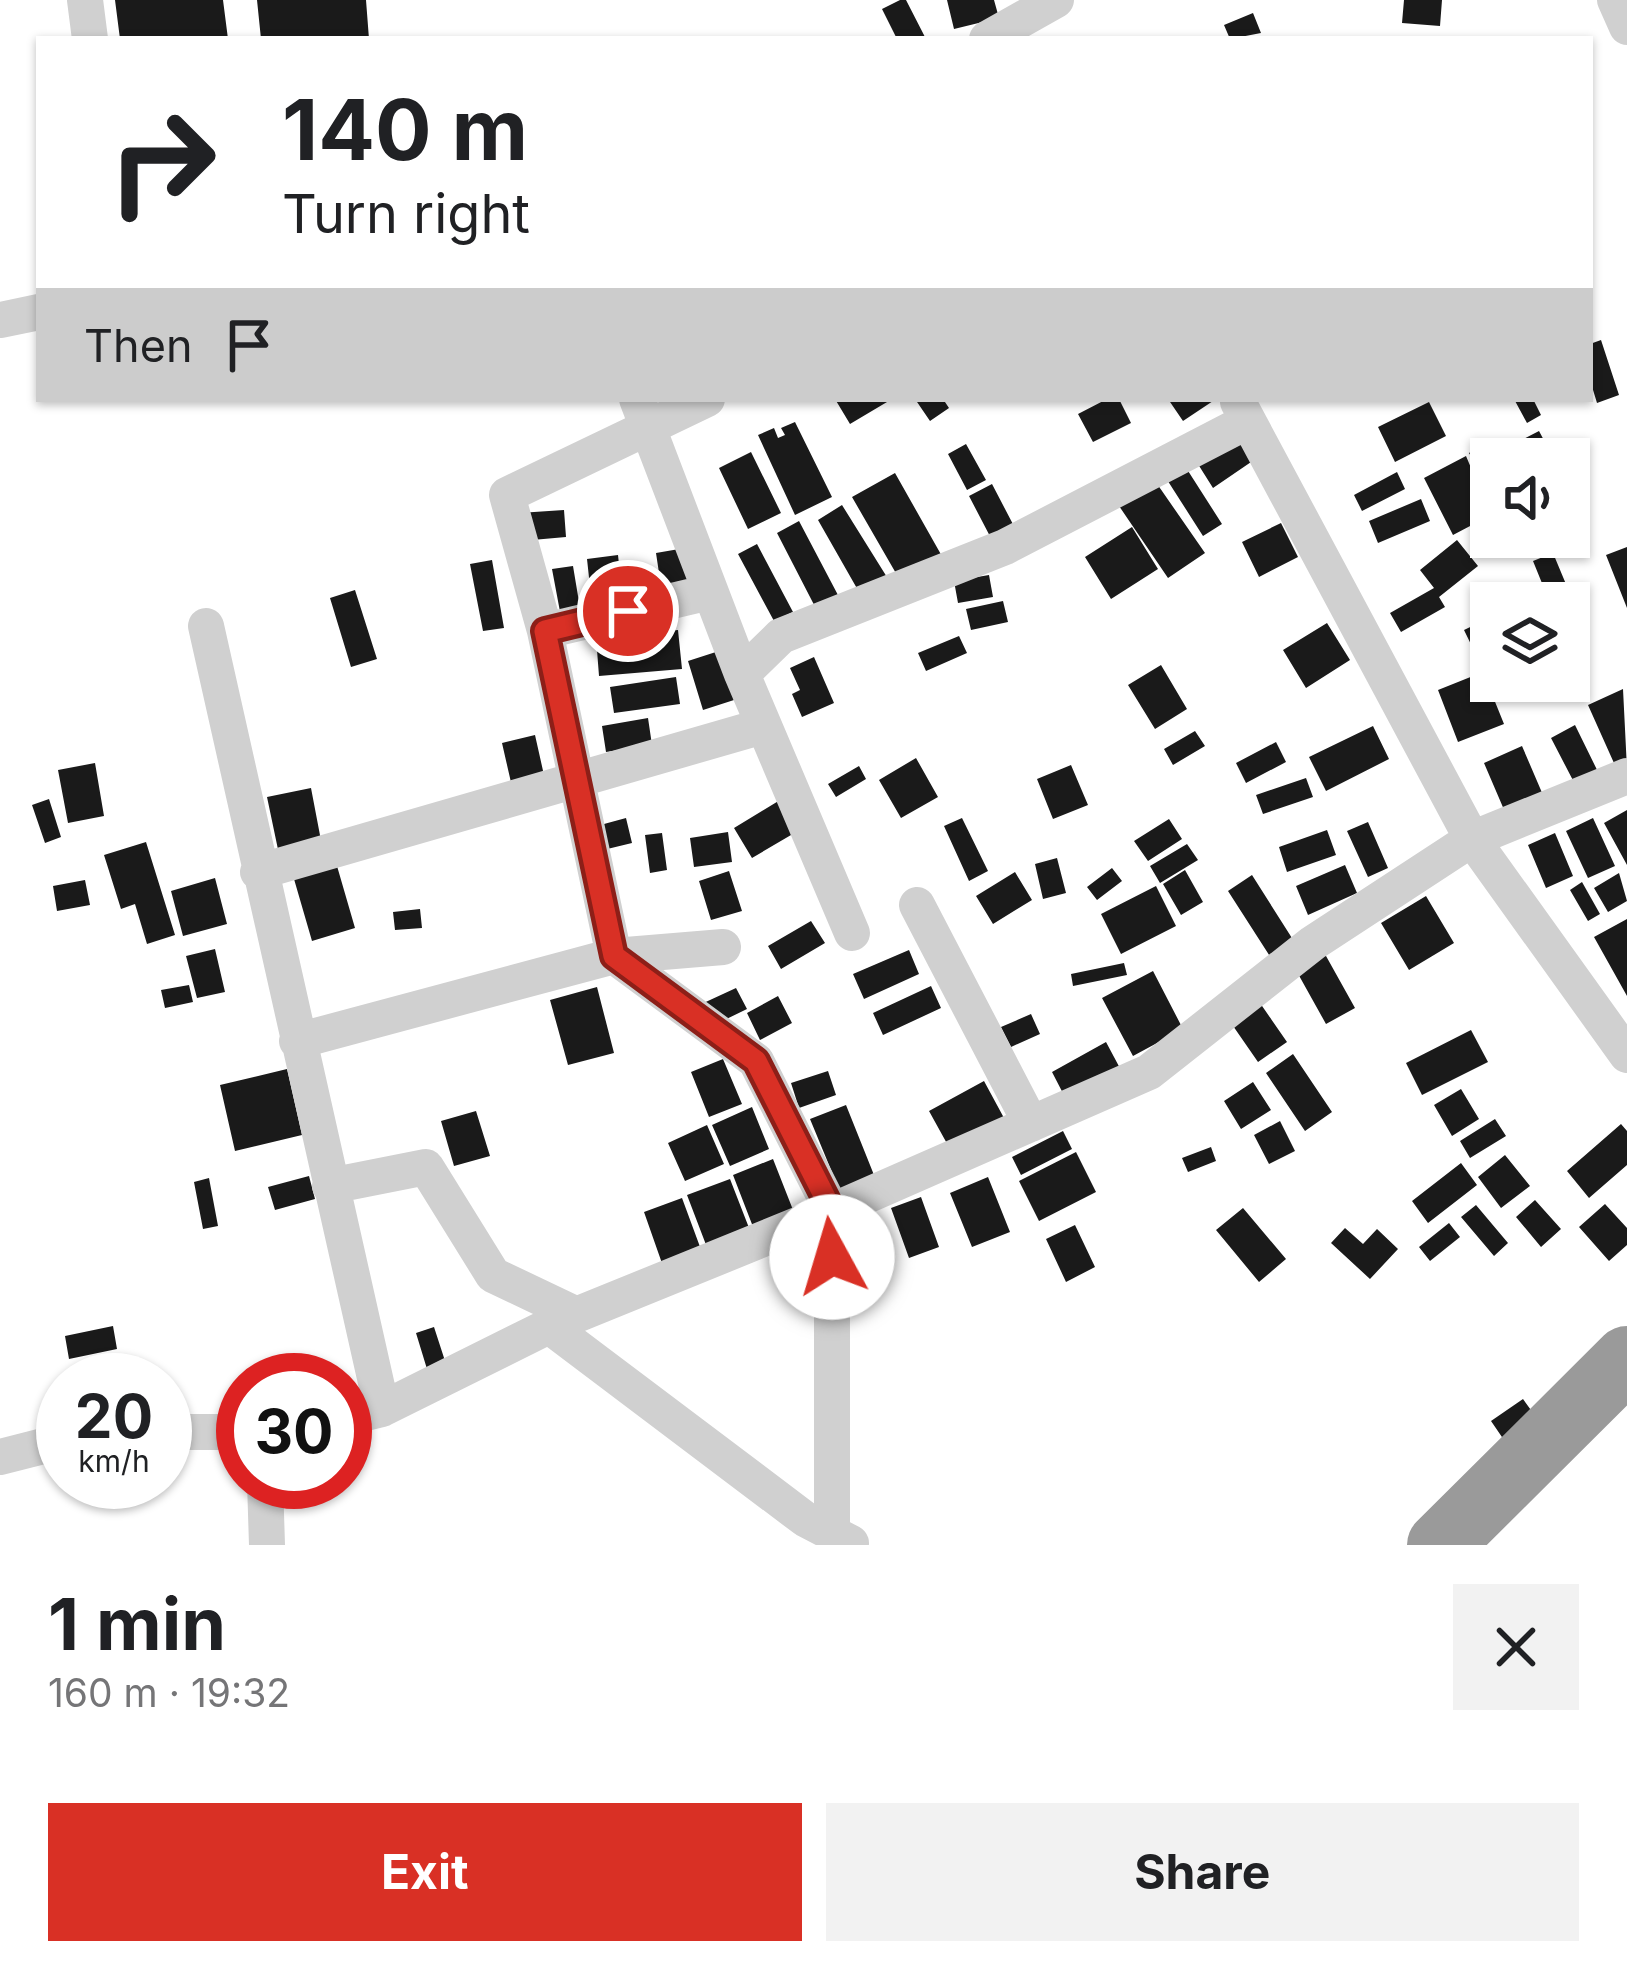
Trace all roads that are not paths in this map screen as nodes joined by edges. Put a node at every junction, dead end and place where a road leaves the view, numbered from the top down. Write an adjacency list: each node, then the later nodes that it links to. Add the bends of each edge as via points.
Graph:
1 (85, 0): 5 (street)
2 (1615, 0): 4 (street)
3 (1051, 11): 6 (street)
4 (1627, 27)
5 (90, 36)
6 (993, 36)
7 (36, 313): 8 (street)
8 (0, 320)
9 (692, 402): 11 (street)
10 (1243, 410): 15 (street, via 1005,548 781,636); 19 (street)
11 (642, 412): 12 (street); 14 (street, via 507,495)
12 (710, 592): 14 (street); 15 (street)
13 (206, 626): 20 (street)
14 (545, 631): 18 (street)
15 (742, 674): 16 (street)
16 (763, 726): 18 (street); 22 (street)
17 (1627, 776): 19 (street)
18 (574, 784): 20 (street); 24 (street)
19 (1472, 839): 26 (street); 27 (street, via 1313,943 1149,1072)
20 (258, 872): 25 (street)
21 (917, 905): 27 (street)
22 (852, 933)
23 (722, 947): 24 (street)
24 (614, 956): 25 (street); 29 (street, via 756,1061)
25 (297, 1041): 28 (street)
26 (1627, 1055)
27 (1031, 1124): 29 (street)
28 (330, 1186): 30 (street, via 426,1167 493,1275); 32 (street)
29 (832, 1211): 30 (street); 37 (street)
30 (563, 1321): 32 (street); 37 (street)
31 (1627, 1359): 39 (highway)
32 (382, 1408): 33 (street)
33 (372, 1411)
34 (36, 1448): 35 (street)
35 (0, 1457)
36 (266, 1509): 38 (street)
37 (843, 1539)
38 (267, 1545)
39 (1440, 1545)

